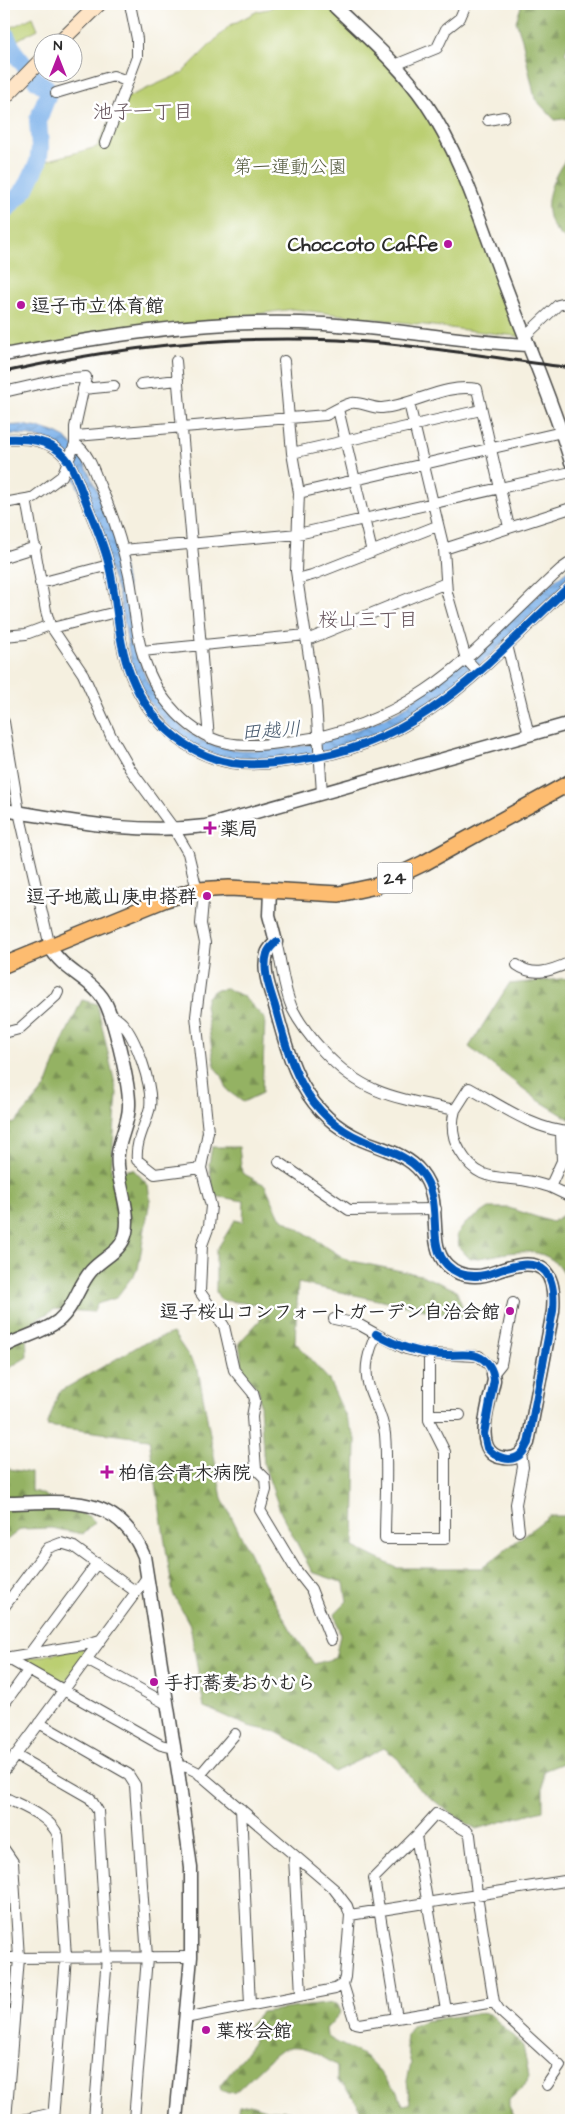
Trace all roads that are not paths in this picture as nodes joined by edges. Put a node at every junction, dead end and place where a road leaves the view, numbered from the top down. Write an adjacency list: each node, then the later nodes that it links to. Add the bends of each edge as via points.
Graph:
1 (99, 4): 5 (main road)
2 (130, 4): 8 (street, via 137,57)
3 (332, 4): 6 (street)
4 (466, 4): 6 (street, via 460,18 446,28 437,48)
5 (70, 32)
6 (394, 64): 15 (street, via 424,100 453,151)
7 (32, 69): 10 (main road)
8 (127, 81): 9 (street, via 113,76); 13 (street)
9 (56, 93)
10 (4, 98)
11 (504, 117): 12 (street)
12 (488, 120)
13 (105, 143)
14 (571, 302): 15 (street, via 558,305)
15 (526, 341): 16 (street, via 453,340 350,326 269,323 140,331); 30 (street)
16 (4, 355)
17 (176, 361): 19 (street)
18 (284, 361): 27 (street)
19 (178, 380): 20 (street); 29 (street)
20 (141, 384)
21 (114, 386): 22 (street)
22 (83, 389): 23 (street, via 86,377 60,379); 33 (street)
23 (4, 392)
24 (409, 403): 25 (street, via 380,408 351,403); 26 (street, via 452,387 465,386 477,389); 28 (street)
25 (338, 409): 27 (street); 32 (street)
26 (481, 410): 28 (street); 34 (street)
27 (289, 419): 29 (street); 35 (street)
28 (414, 425): 32 (street); 38 (street)
29 (182, 428): 33 (street); 51 (street)
30 (567, 433): 34 (street); 37 (street)
31 (4, 439): 36 (street, via 25,438 42,442 56,448)
32 (346, 440): 35 (street); 40 (street)
33 (75, 442): 36 (street); 54 (street, via 92,467)
34 (490, 449): 38 (street); 41 (street)
35 (292, 453): 42 (street)
36 (69, 461): 43 (street, via 58,481 34,497); 58 (street)
37 (571, 462)
38 (423, 464): 40 (street); 45 (street)
39 (571, 472): 41 (street)
40 (355, 480): 42 (street); 47 (street)
41 (499, 488): 45 (street); 49 (street)
42 (299, 492): 50 (street)
43 (26, 498): 44 (street); 52 (street)
44 (4, 503)
45 (432, 504): 47 (street); 48 (street)
46 (571, 508): 49 (street)
47 (364, 519): 50 (street); 55 (street)
48 (437, 526): 53 (street); 55 (street)
49 (509, 527): 53 (street)
50 (298, 534): 51 (street); 59 (street)
51 (192, 544): 54 (street); 67 (street)
52 (36, 547): 56 (street); 60 (street)
53 (444, 549): 61 (street)
54 (123, 550): 69 (street)
55 (372, 552): 59 (street)
56 (4, 557)
57 (571, 562): 70 (street)
58 (109, 565): 60 (street); 63 (street)
59 (297, 579): 66 (street)
60 (40, 583): 64 (street)
61 (446, 583): 66 (street); 70 (street)
62 (571, 585): 68 (street)
63 (116, 612): 64 (street); 77 (street, via 124,652 138,691 154,716 183,743 198,752 232,763 259,764)
64 (51, 627): 65 (street); 82 (street, via 83,674 130,770)
65 (4, 636)
66 (306, 638): 67 (street); 76 (street)
67 (201, 645): 69 (street); 75 (street)
68 (507, 645): 71 (street); 74 (street)
69 (142, 651): 75 (street, via 154,683 166,701 181,720)
70 (466, 659): 71 (street); 76 (street, via 395,709 369,722)
71 (478, 672): 77 (street, via 429,711 394,731 372,742)
72 (4, 722): 81 (street)
73 (571, 723): 74 (street)
74 (528, 735): 79 (street)
75 (209, 738): 76 (street, via 238,745)
76 (318, 739): 77 (street)
77 (319, 756): 79 (street)
78 (571, 782): 84 (main road, 24, via 376,886 339,894)
79 (322, 793): 82 (street, via 222,823)
80 (4, 810): 81 (street)
81 (19, 812): 82 (street, via 112,828); 86 (street)
82 (174, 830): 83 (street, via 188,854)
83 (200, 890): 84 (main road, 24); 86 (main road, 24, via 166,899); 96 (street, via 205,943 196,1016 208,1132)
84 (270, 891): 85 (street, via 269,915)
85 (276, 942): 93 (street, via 283,979 298,1018 309,1036 340,1069 392,1097); 99 (street, via 267,955 268,980 289,1058 306,1093 343,1130 409,1161 429,1184)
86 (50, 947): 88 (main road, 24); 91 (street, via 56,958 101,996)
87 (571, 962): 89 (street, via 550,972 536,973)
88 (4, 965)
89 (517, 965)
90 (58, 992): 92 (street, via 19,1029)
91 (109, 1013): 96 (street, via 122,1022 133,1040 149,1089 150,1106 136,1151 137,1160 155,1174); 103 (street, via 129,1093 117,1166 126,1232 116,1251 92,1270 68,1311 58,1321)
92 (4, 1033)
93 (455, 1110): 94 (street, via 469,1088 530,1120); 97 (street, via 452,1120 455,1140 465,1160 478,1173)
94 (566, 1133): 97 (street, via 562,1161)
95 (279, 1162): 99 (street, via 348,1210)
96 (201, 1168): 116 (street, via 211,1206 209,1226 202,1245 200,1292 224,1326 234,1370 255,1400 252,1417 256,1469 265,1478 266,1490 260,1510 311,1589)
97 (550, 1187): 98 (street)
98 (571, 1197)
99 (436, 1209): 108 (street, via 437,1248 447,1265 456,1272 476,1277 508,1267 533,1264 542,1268 552,1280 553,1311 528,1443)
100 (513, 1303): 105 (street, via 501,1364)
101 (334, 1319): 102 (street, via 358,1324)
102 (376, 1334): 104 (street, via 406,1349); 106 (street, via 370,1348 367,1375 384,1430 385,1539 445,1539 445,1452)
103 (4, 1347)
104 (429, 1354): 105 (street, via 479,1356 490,1366); 106 (street)
105 (493, 1374): 108 (street, via 484,1441 499,1458 514,1458)
106 (429, 1415): 107 (street)
107 (460, 1415)
108 (521, 1454): 110 (street, via 523,1467 516,1504)
109 (4, 1504): 112 (street, via 85,1504 104,1510 118,1518 139,1543)
110 (519, 1531)
111 (98, 1563): 113 (street); 114 (street, via 67,1543 54,1545 48,1548); 117 (street)
112 (148, 1576): 113 (street); 123 (street)
113 (136, 1592): 115 (street)
114 (4, 1607)
115 (100, 1640): 117 (street); 119 (street)
116 (330, 1640)
117 (30, 1653): 118 (street)
118 (5, 1658): 120 (street)
119 (87, 1660): 121 (street); 123 (street)
120 (28, 1671): 121 (street); 122 (street)
121 (64, 1690): 124 (street); 126 (street, via 161,1744)
122 (4, 1704)
123 (168, 1704): 126 (street)
124 (39, 1723): 127 (street); 143 (street, via 132,1778)
125 (235, 1734): 130 (street)
126 (174, 1748): 128 (street)
127 (15, 1755): 129 (street); 142 (street, via 90,1798 95,1804)
128 (177, 1766): 130 (street, via 187,1767); 144 (street, via 191,1868)
129 (4, 1770)
130 (200, 1775): 132 (street)
131 (4, 1797): 141 (street, via 55,1828)
132 (241, 1809): 135 (street); 150 (street)
133 (416, 1836): 137 (street, via 436,1814 467,1831); 138 (street); 139 (street, via 374,1878)
134 (4, 1849): 146 (street, via 14,1862)
135 (294, 1856): 140 (street, via 341,1896); 148 (street)
136 (571, 1880): 137 (street)
137 (477, 1894): 138 (street); 149 (street)
138 (428, 1902): 139 (street); 151 (street)
139 (380, 1910): 140 (street); 153 (street)
140 (350, 1915): 147 (street)
141 (66, 1957): 142 (street); 146 (street); 155 (street)
142 (107, 1957): 143 (street); 158 (street)
143 (147, 1957): 144 (street); 159 (street)
144 (191, 1957): 152 (street)
145 (4, 1958): 146 (street)
146 (19, 1958): 156 (street)
147 (343, 1984): 148 (street, via 335,1989); 153 (street, via 355,2023)
148 (301, 1995): 150 (street)
149 (494, 2002): 151 (street); 154 (street, via 560,2066)
150 (250, 2005): 152 (street)
151 (446, 2010): 153 (street)
152 (185, 2018): 160 (street)
153 (397, 2018)
154 (547, 2085)
155 (53, 2117): 157 (street)
156 (6, 2120)
157 (22, 2120)
158 (94, 2120)
159 (134, 2120)
160 (176, 2120)

